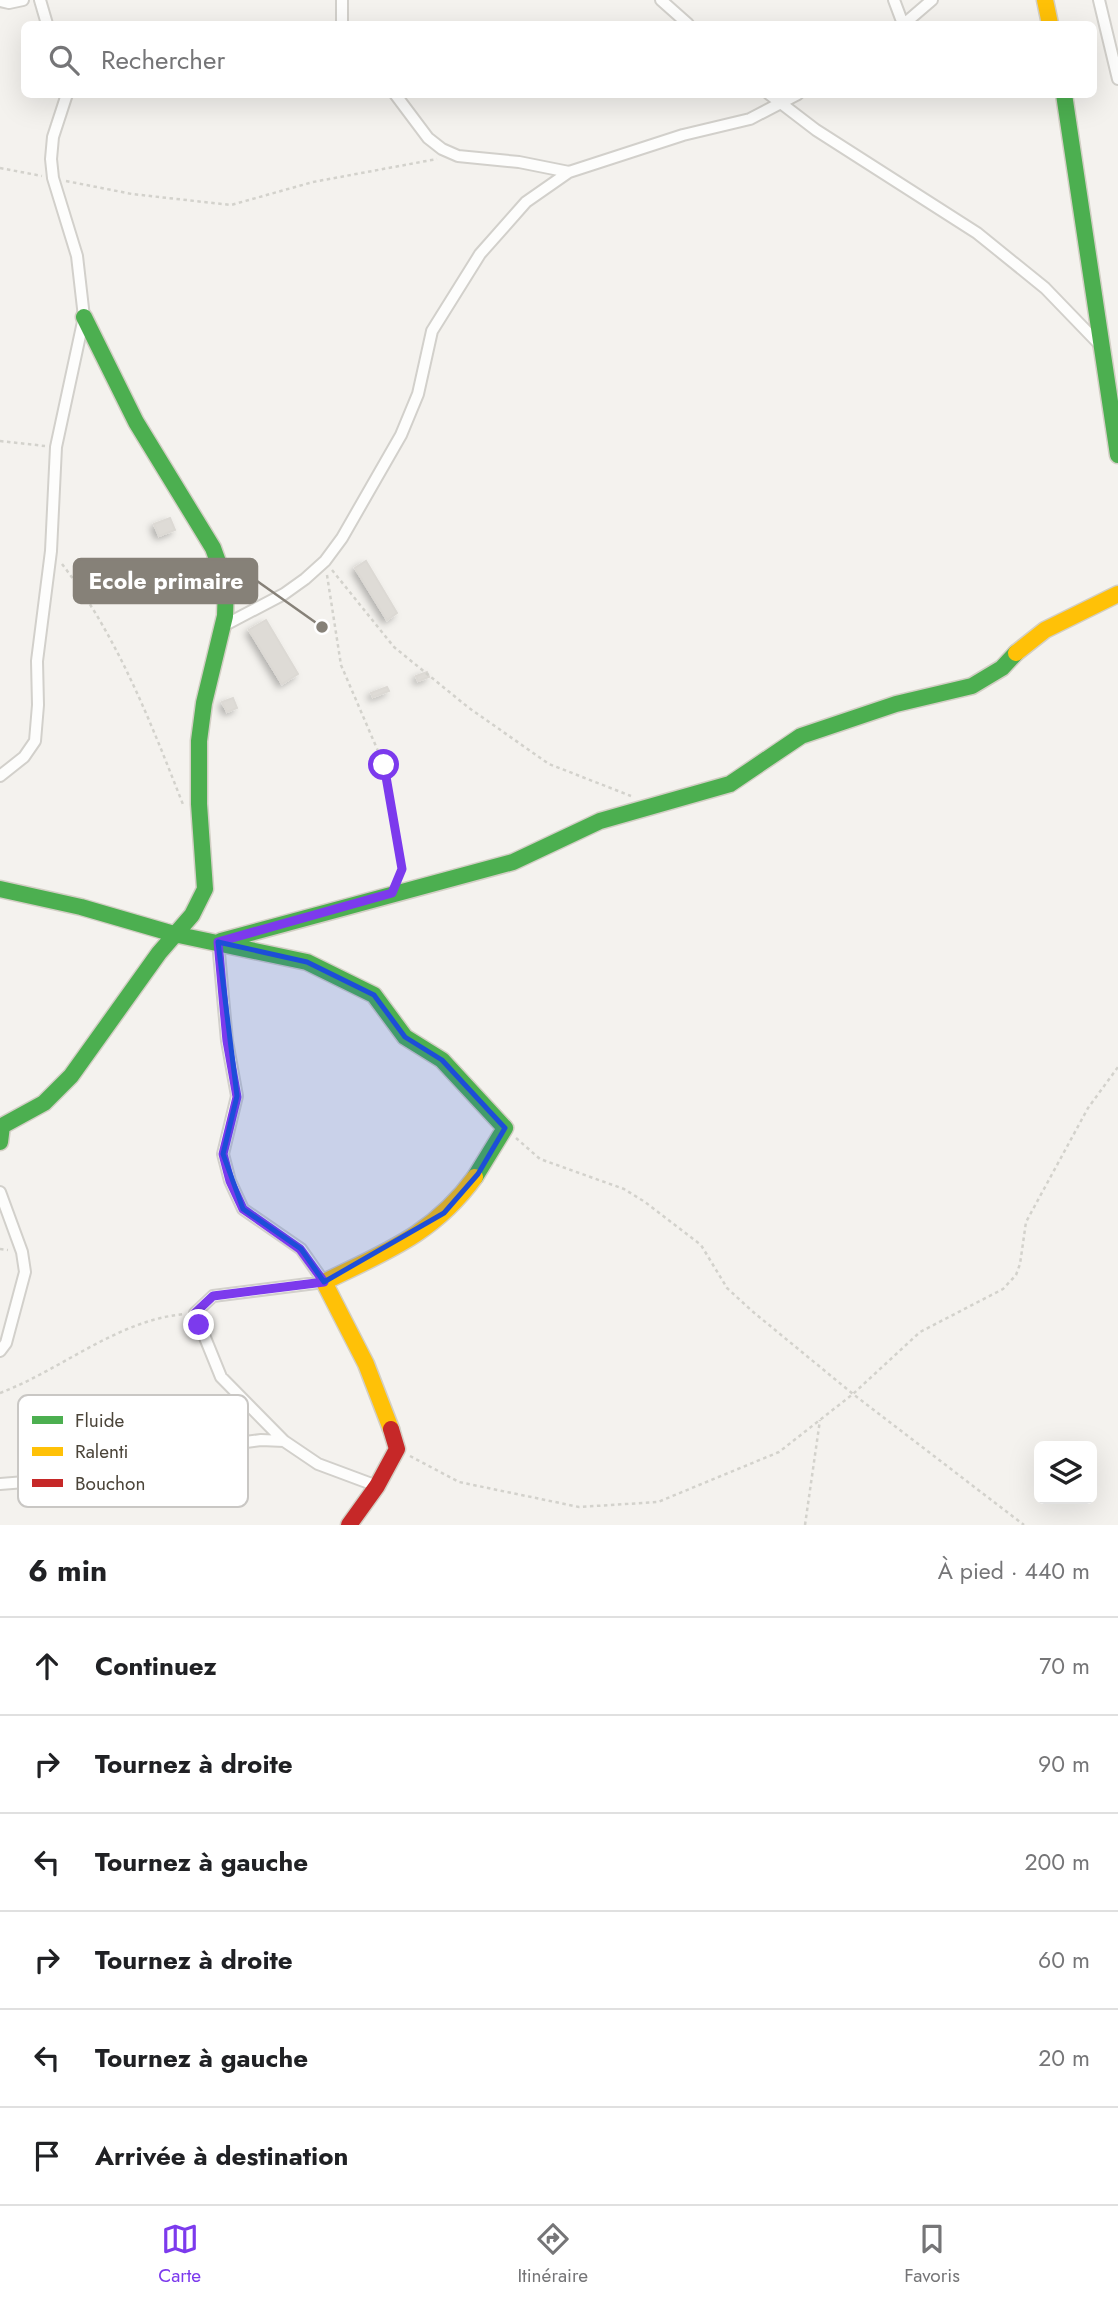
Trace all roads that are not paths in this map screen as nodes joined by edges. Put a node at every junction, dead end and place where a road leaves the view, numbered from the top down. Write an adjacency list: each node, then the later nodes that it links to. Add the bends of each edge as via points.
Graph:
1 (23, 0): 9 (street)
2 (40, 0): 10 (street)
3 (342, 0): 11 (street)
4 (661, 0): 12 (street)
5 (894, 0): 13 (street)
6 (932, 0): 14 (street)
7 (1045, 0): 15 (street)
8 (1099, 0): 16 (street)
9 (0, 1)
10 (46, 21)
11 (342, 21)
12 (685, 21)
13 (903, 21)
14 (908, 21)
15 (1049, 21)
16 (1118, 79)
17 (65, 98): 24 (street, via 53,137 53,178 77,256)
18 (398, 98): 23 (street, via 428,138 457,156)
19 (773, 98): 22 (street)
20 (791, 98): 22 (street)
21 (1064, 98): 25 (street)
22 (780, 105): 23 (street, via 751,120 683,135); 25 (street, via 977,233 1045,288)
23 (569, 172): 29 (street, via 526,202 459,285 432,331 418,394 401,435 325,561 285,594)
24 (84, 317): 29 (street, via 143,435 216,552 226,582); 30 (street, via 55,447 34,741 24,757)
25 (1101, 346): 26 (street)
26 (1112, 371): 27 (street)
27 (1118, 454)
28 (1118, 594): 33 (street, via 1045,630 1002,668 972,686 895,704 801,736 730,784 600,821 513,862)
29 (223, 626): 32 (street, via 201,719 196,786 205,889 202,902)
30 (0, 776)
31 (0, 889): 32 (street)
32 (174, 934): 33 (street); 34 (street, via 96,1045 55,1093 2,1126)
33 (218, 942): 36 (street, via 237,1097 223,1154 230,1181 243,1209 300,1249); 36 (street, via 307,962 374,995 405,1037 442,1060 505,1128 478,1174 434,1221 416,1236)
34 (0, 1142)
35 (0, 1192): 37 (street, via 25,1272)
36 (324, 1282): 38 (street, via 213,1296 195,1313 221,1377); 44 (street, via 383,1399 397,1450)
37 (0, 1351)
38 (239, 1395)
39 (248, 1404): 40 (street)
40 (285, 1441): 41 (street); 44 (street, via 318,1464)
41 (248, 1442)
42 (18, 1483): 43 (street)
43 (0, 1484)
44 (377, 1486): 45 (street)
45 (349, 1525)

